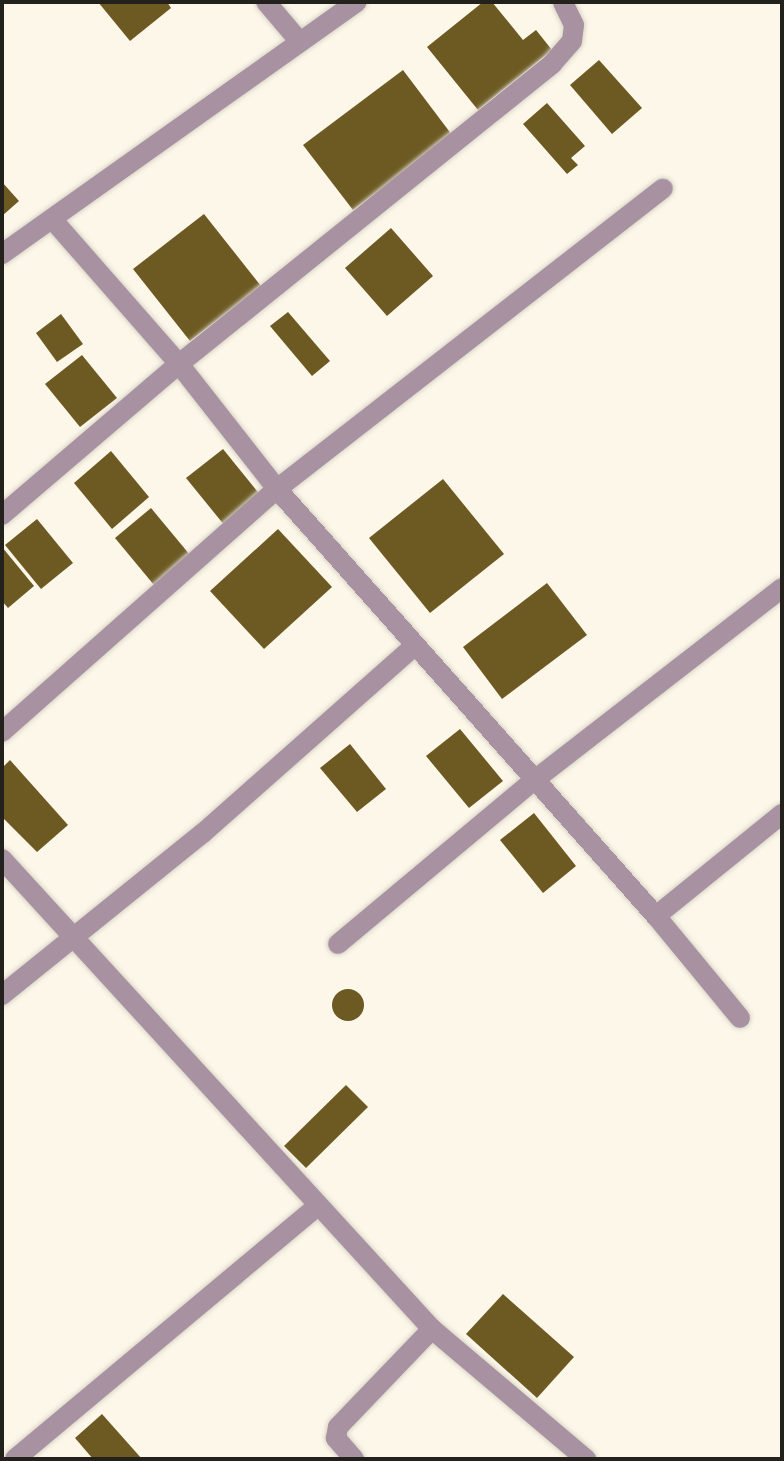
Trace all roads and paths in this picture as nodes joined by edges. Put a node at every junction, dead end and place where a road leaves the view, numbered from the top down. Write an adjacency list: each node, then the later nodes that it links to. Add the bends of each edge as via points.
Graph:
1 (266, 2): 4 (street)
2 (356, 2): 4 (street)
3 (563, 2): 8 (street, via 574,25 572,41 552,64)
4 (300, 42): 6 (street)
5 (663, 189): 9 (street)
6 (53, 220): 7 (street); 8 (street)
7 (2, 254)
8 (179, 364): 9 (street); 10 (street)
9 (277, 489): 12 (street); 13 (street)
10 (2, 515)
11 (782, 588): 14 (street)
12 (414, 646): 14 (street); 18 (street, via 203,833)
13 (2, 732)
14 (532, 782): 17 (street); 19 (street)
15 (782, 814): 17 (street)
16 (2, 859): 18 (street)
17 (656, 916): 21 (street)
18 (72, 937): 20 (street); 22 (street)
19 (338, 944)
20 (2, 995)
21 (740, 1018)
22 (318, 1206): 23 (street); 24 (street)
23 (432, 1329): 25 (street, via 338,1427 336,1438); 26 (street)
24 (15, 1459)
25 (354, 1459)
26 (586, 1459)

